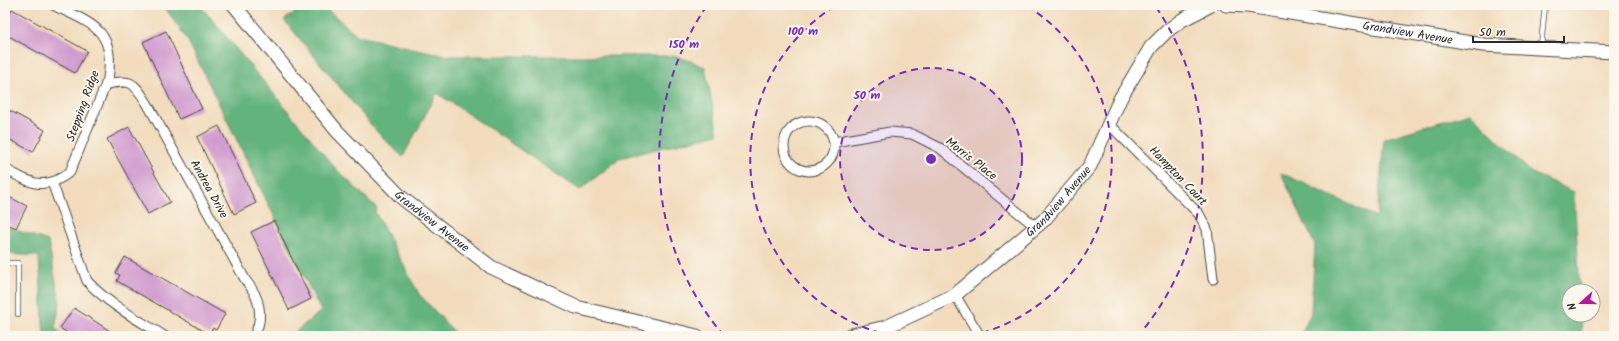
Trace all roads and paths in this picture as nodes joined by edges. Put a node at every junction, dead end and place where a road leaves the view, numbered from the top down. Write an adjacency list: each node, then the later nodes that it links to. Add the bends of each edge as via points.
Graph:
1 (53, 5): 8 (street, Stepping Ridge, via 101,31 110,65)
2 (234, 5): 20 (main road, Grandview Avenue, via 337,131 402,198 491,267 576,307)
3 (1211, 5): 9 (main road, Grandview Avenue, via 1182,20 1151,47 1120,99)
4 (1226, 5): 6 (main road, Grandview Avenue, via 1248,6 1483,45)
5 (1545, 5): 6 (lane)
6 (1540, 48): 7 (main road, Grandview Avenue)
7 (1614, 52)
8 (106, 84): 12 (street, Stepping Ridge, via 70,172 60,180); 19 (street, Andrea Drive, via 126,81 132,83 147,102 258,302 260,316)
9 (1109, 124): 13 (main road, Grandview Avenue, via 1090,166); 15 (street, Hampton Court, via 1199,214 1207,229)
10 (834, 142): 10 (street, via 825,127 810,121 800,122 787,132 783,148 786,158 797,169 813,172 832,158); 13 (street, Morris Place, via 890,132 912,134 940,148)
11 (5, 169): 12 (street, Stepping Ridge, via 36,184)
12 (52, 182): 18 (street, via 86,281 114,305)
13 (1036, 227): 16 (main road, Grandview Avenue)
14 (5, 263): 17 (lane, via 18,263)
15 (1213, 279)
16 (955, 295): 21 (main road, Grandview Avenue, via 886,327); 22 (street)
17 (18, 314)
18 (164, 336)
19 (254, 336)
20 (697, 336)
21 (848, 336)
22 (980, 336)

